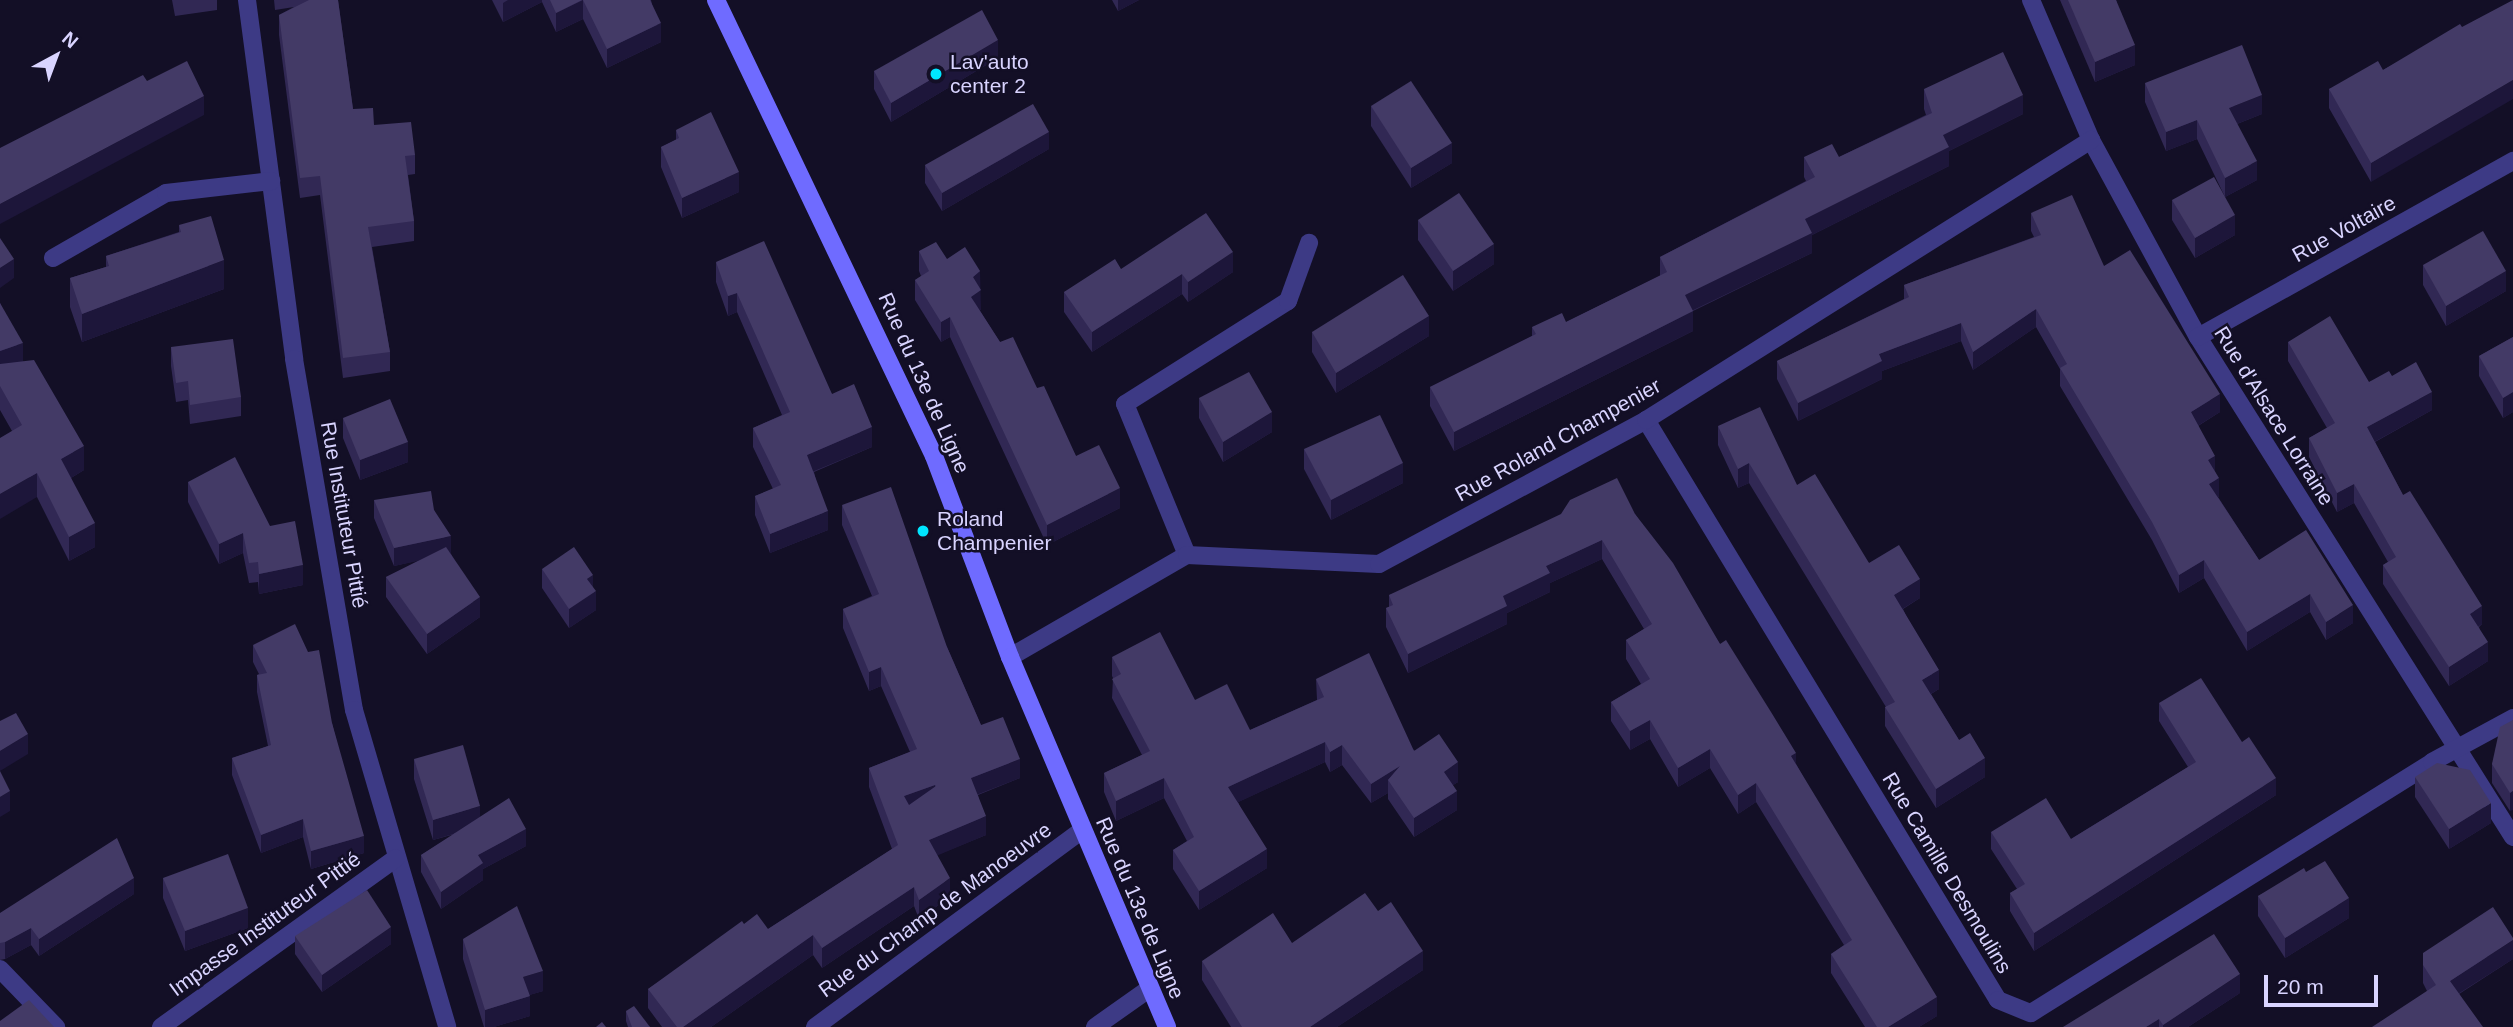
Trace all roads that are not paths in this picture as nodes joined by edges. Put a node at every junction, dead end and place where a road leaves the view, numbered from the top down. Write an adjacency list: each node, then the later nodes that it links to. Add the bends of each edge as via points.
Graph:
1 (247, 0): 6 (street, Rue Instituteur Pittié)
2 (716, 0): 12 (main road, Rue du 13e de Ligne, via 934,456)
3 (2031, 0): 4 (street, Rue d'Alsace Lorraine)
4 (2091, 140): 9 (street, Rue d'Alsace Lorraine); 10 (street, Rue Roland Champenier)
5 (2513, 161): 9 (street, Rue Voltaire)
6 (271, 181): 8 (street, via 166,193); 17 (street, Rue Instituteur Pittié, via 294,359 354,710)
7 (1309, 243): 11 (street, via 1288,301 1125,404)
8 (53, 258)
9 (2198, 337): 14 (street, Rue d'Alsace Lorraine)
10 (1646, 421): 11 (street, Rue Roland Champenier, via 1379,564); 14 (street, Rue Camille Desmoulins, via 1998,1000 2031,1013)
11 (1187, 555): 12 (street)
12 (1010, 657): 15 (main road, Rue du 13e de Ligne)
13 (2513, 718): 14 (street)
14 (2456, 750): 16 (street, Rue d'Alsace Lorraine)
15 (1082, 830): 19 (main road, Rue du 13e de Ligne); 23 (street, Rue du Champ de Manoeuvre)
16 (2513, 837)
17 (396, 858): 21 (street, Impasse Instituteur Pittié); 22 (street, Rue Instituteur Pittié)
18 (0, 968): 20 (street)
19 (1150, 988): 24 (street); 25 (main road, Rue du 13e de Ligne)
20 (56, 1027)
21 (161, 1027)
22 (447, 1027)
23 (815, 1027)
24 (1095, 1027)
25 (1167, 1027)

